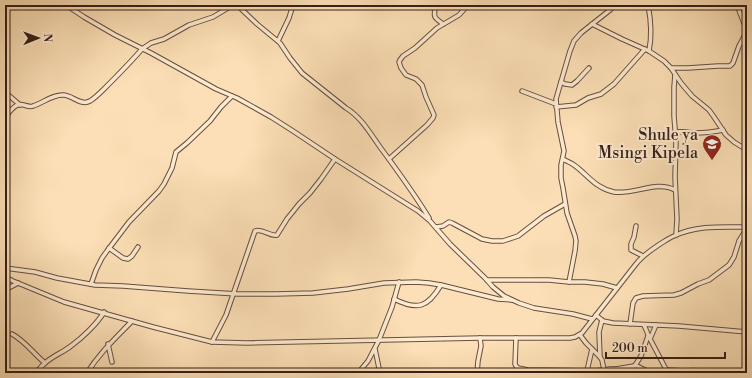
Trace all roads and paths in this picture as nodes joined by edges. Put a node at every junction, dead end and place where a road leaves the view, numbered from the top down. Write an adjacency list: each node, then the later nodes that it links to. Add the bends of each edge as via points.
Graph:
1 (66, 5): 14 (street)
2 (233, 5): 14 (street, via 213,17 189,25)
3 (238, 5): 13 (street)
4 (293, 5): 13 (street)
5 (435, 5): 10 (street, via 434,15)
6 (468, 5): 10 (street, via 457,16)
7 (615, 5): 11 (street)
8 (648, 5): 16 (street, via 651,26)
9 (737, 5): 12 (street)
10 (443, 24): 31 (street, via 400,60 406,75 422,85 434,115 427,125)
11 (592, 24): 15 (street); 20 (street, via 574,41)
12 (747, 31): 18 (street, via 730,66)
13 (278, 42): 31 (street, via 302,73 357,117)
14 (142, 49): 23 (street); 24 (street, via 90,101 80,102 62,95 30,107)
15 (645, 49): 16 (street); 25 (street, via 614,84 600,94 576,104)
16 (649, 51): 18 (street)
17 (589, 68): 20 (street, via 572,85)
18 (671, 68): 19 (street)
19 (676, 75): 27 (street, via 692,96 709,110); 28 (street)
20 (561, 82): 25 (street)
21 (522, 91): 25 (street)
22 (5, 92): 24 (street)
23 (232, 96): 30 (street); 40 (street, via 210,121 176,152 172,168 162,187)
24 (20, 104): 26 (street)
25 (556, 105): 32 (street, via 564,151)
26 (5, 117)
27 (723, 130): 28 (street, via 706,133); 29 (street, via 734,142)
28 (675, 132): 33 (street)
29 (747, 150)
30 (335, 159): 35 (street); 53 (street, via 277,235 255,231)
31 (389, 159): 35 (street)
32 (563, 159): 33 (street, via 607,190 623,192 657,186); 34 (street, via 560,170)
33 (675, 190): 39 (street)
34 (565, 204): 37 (street, via 518,236 503,240 482,239 449,222); 47 (street, via 576,241)
35 (430, 220): 37 (street)
36 (636, 226): 42 (street, via 631,250)
37 (436, 228): 45 (street)
38 (747, 228): 39 (street, via 708,227); 61 (street, via 729,265 709,280 681,293 636,298)
39 (676, 235): 42 (street)
40 (109, 248): 41 (street, via 128,259); 49 (street)
41 (138, 248)
42 (643, 256): 51 (street)
43 (6, 267): 49 (street)
44 (5, 277): 48 (street)
45 (486, 280): 47 (street); 55 (street, via 497,291)
46 (399, 282): 50 (street); 53 (street, via 313,293); 54 (street)
47 (569, 282): 51 (street, via 603,284)
48 (18, 283): 52 (street); 56 (street, via 64,302)
49 (91, 284): 53 (street)
50 (441, 285): 54 (street, via 423,305 413,306); 55 (street, via 498,299)
51 (617, 288): 57 (street)
52 (5, 290)
53 (233, 293): 71 (street)
54 (394, 299): 70 (street)
55 (513, 300): 58 (street, via 534,308)
56 (104, 312): 60 (street); 77 (street, via 93,327 70,347)
57 (596, 315): 58 (street); 59 (street)
58 (592, 319): 66 (street)
59 (602, 320): 61 (street); 75 (street)
60 (132, 321): 71 (street); 72 (street)
61 (630, 324): 62 (street)
62 (644, 325): 63 (street); 69 (street)
63 (656, 325): 64 (street); 69 (street)
64 (747, 332)
65 (12, 334): 77 (street)
66 (580, 335): 68 (street, via 570,338); 74 (street)
67 (480, 338): 68 (street); 70 (street); 87 (street)
68 (516, 338): 81 (street, via 515,364 518,368)
69 (649, 338): 78 (street); 82 (street)
70 (379, 340): 71 (street); 73 (street)
71 (212, 342)
72 (108, 344): 76 (street); 84 (street)
73 (375, 349): 85 (street); 86 (street)
74 (592, 349): 75 (street); 81 (street)
75 (600, 357): 80 (street)
76 (112, 362)
77 (45, 363): 83 (street)
78 (634, 366): 79 (street); 89 (street); 90 (street)
79 (616, 369): 80 (street); 88 (street)
80 (604, 370): 81 (street)
81 (587, 371)
82 (668, 371): 91 (street); 92 (street, via 699,370)
83 (36, 373)
84 (87, 373)
85 (358, 373)
86 (380, 373)
87 (477, 373)
88 (618, 373)
89 (631, 373)
90 (658, 373)
91 (662, 373)
92 (706, 373)

